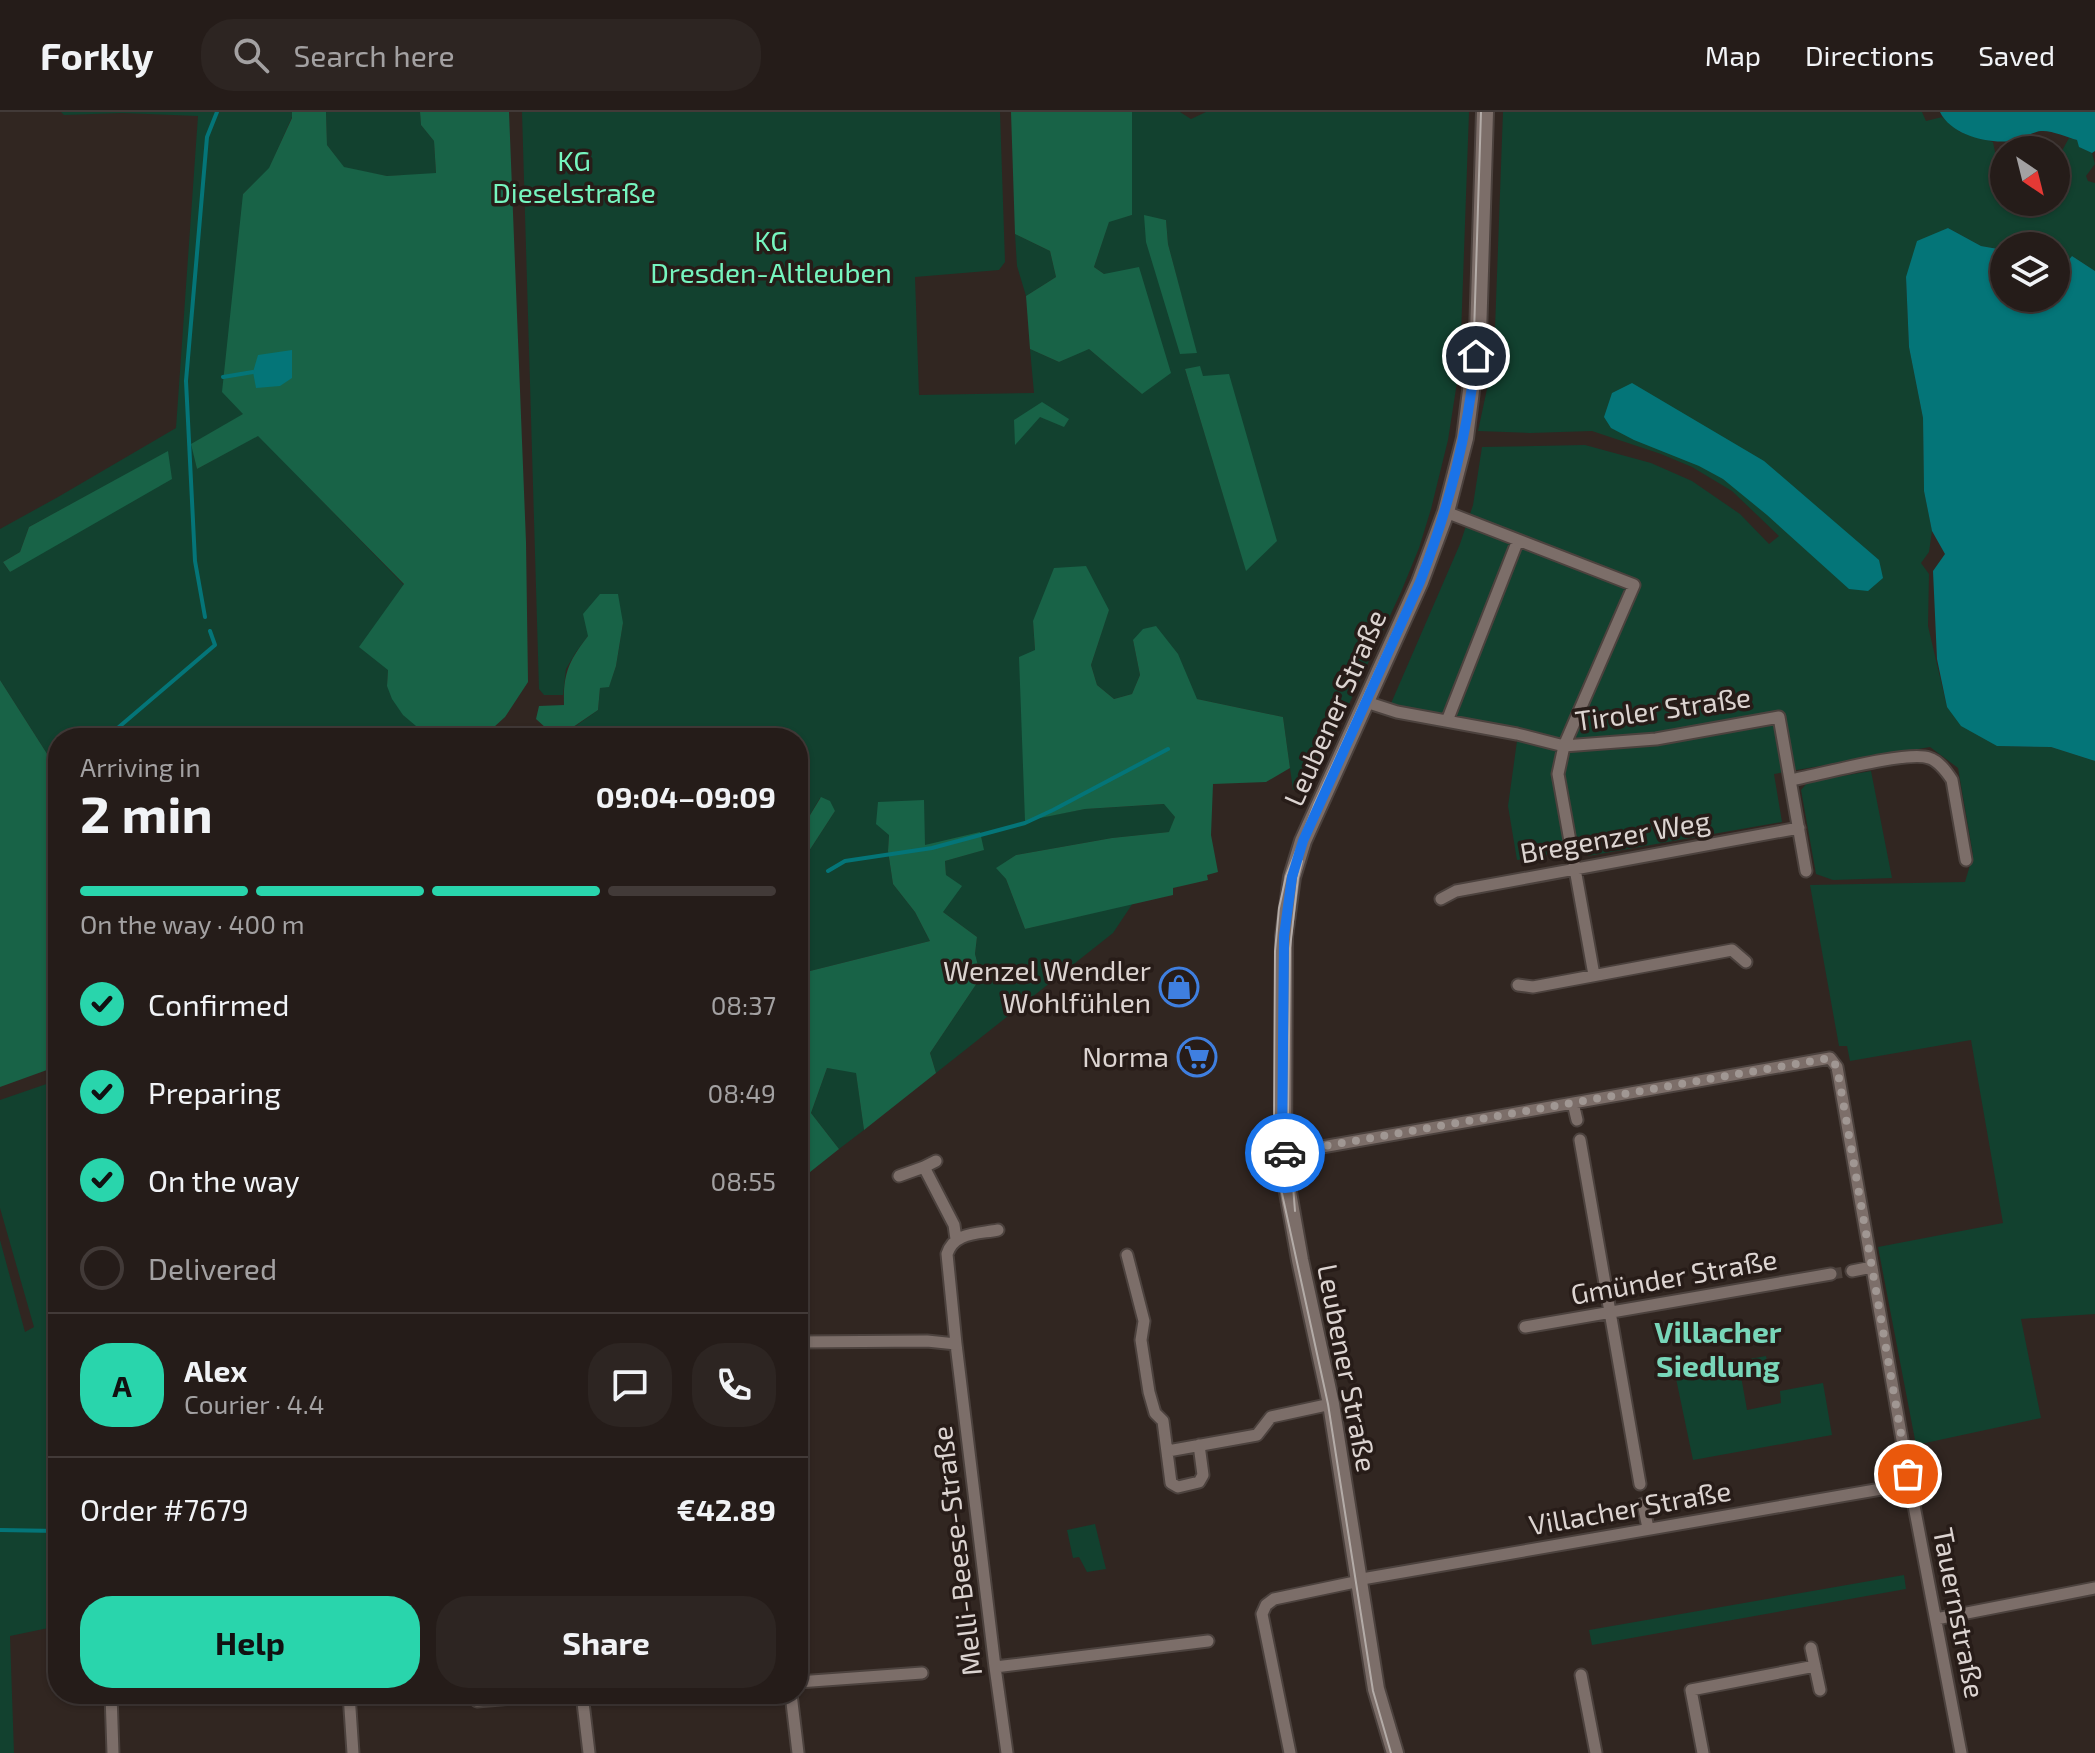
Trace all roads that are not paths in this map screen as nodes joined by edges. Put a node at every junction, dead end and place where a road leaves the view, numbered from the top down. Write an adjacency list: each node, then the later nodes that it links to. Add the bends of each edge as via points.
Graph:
1 (1485, 112): 2 (street, Leubener Straße, via 1478,335 1465,438)
2 (1446, 512): 3 (street); 4 (street, Leubener Straße)
3 (1518, 540): 5 (street); 6 (street, via 1634,585)
4 (1366, 702): 5 (street, Tiroler Straße); 19 (street, Leubener Straße, via 1292,877 1284,936)
5 (1447, 721): 6 (street, Tiroler Straße)
6 (1564, 746): 7 (street, Tiroler Straße, via 1656,739 1779,717); 10 (street, via 1558,774)
7 (1791, 780): 8 (street); 9 (street, via 1892,759 1931,758 1952,780)
8 (1799, 828): 10 (street, Bregenzer Weg); 11 (street)
9 (1966, 860)
10 (1575, 868): 12 (street, Bregenzer Weg, via 1456,891); 14 (street)
11 (1806, 871)
12 (1441, 899)
13 (1746, 962): 14 (street, via 1732,950)
14 (1594, 975): 15 (street)
15 (1518, 985)
16 (1573, 1103): 17 (street); 19 (street); 26 (street, Tauernstraße, via 1830,1058 1837,1067)
17 (1577, 1120)
18 (1580, 1140): 29 (street)
19 (1282, 1154): 33 (street, Leubener Straße)
20 (936, 1161): 21 (street)
21 (924, 1167): 22 (street); 24 (street)
22 (899, 1176)
23 (998, 1230): 24 (street)
24 (956, 1239): 32 (street, Melli-Beese-Straße, via 947,1254)
25 (1127, 1255): 35 (street, via 1144,1321 1141,1340 1149,1392 1163,1421)
26 (1872, 1267): 27 (street); 37 (street, Tauernstraße)
27 (1852, 1271)
28 (1831, 1274): 29 (street, Gmünder Straße)
29 (1610, 1313): 30 (street, Gmünder Straße); 36 (street)
30 (1525, 1327)
31 (808, 1342): 32 (street)
32 (956, 1344): 46 (street, Melli-Beese-Straße)
33 (1331, 1404): 34 (street, via 1271,1417 1257,1435); 40 (street, Leubener Straße)
34 (1199, 1445): 35 (street); 35 (street, via 1203,1475 1187,1486 1171,1483)
35 (1168, 1451)
36 (1640, 1484)
37 (1910, 1484): 39 (street, Villacher Straße); 42 (street, Tauernstraße)
38 (1643, 1504): 39 (street)
39 (1648, 1528): 40 (street, Villacher Straße)
40 (1358, 1581): 60 (street, Villacher Straße, via 1274,1599 1262,1614); 61 (street, Leubener Straße, via 1376,1689)
41 (2095, 1588): 42 (street)
42 (1936, 1619): 64 (street, Tauernstraße)
43 (1208, 1641): 46 (street)
44 (1811, 1648): 45 (street)
45 (1815, 1666): 50 (street); 63 (street, via 1691,1690)
46 (995, 1667): 59 (street, Melli-Beese-Straße)
47 (922, 1673): 49 (street)
48 (1581, 1675): 62 (street)
49 (808, 1681)
50 (1820, 1690)
51 (111, 1704): 55 (street)
52 (350, 1704): 56 (street)
53 (583, 1704): 57 (street)
54 (792, 1704): 58 (street)
55 (113, 1753)
56 (353, 1753)
57 (589, 1753)
58 (798, 1753)
59 (1007, 1753)
60 (1290, 1753)
61 (1395, 1753)
62 (1596, 1753)
63 (1703, 1753)
64 (1961, 1753)

